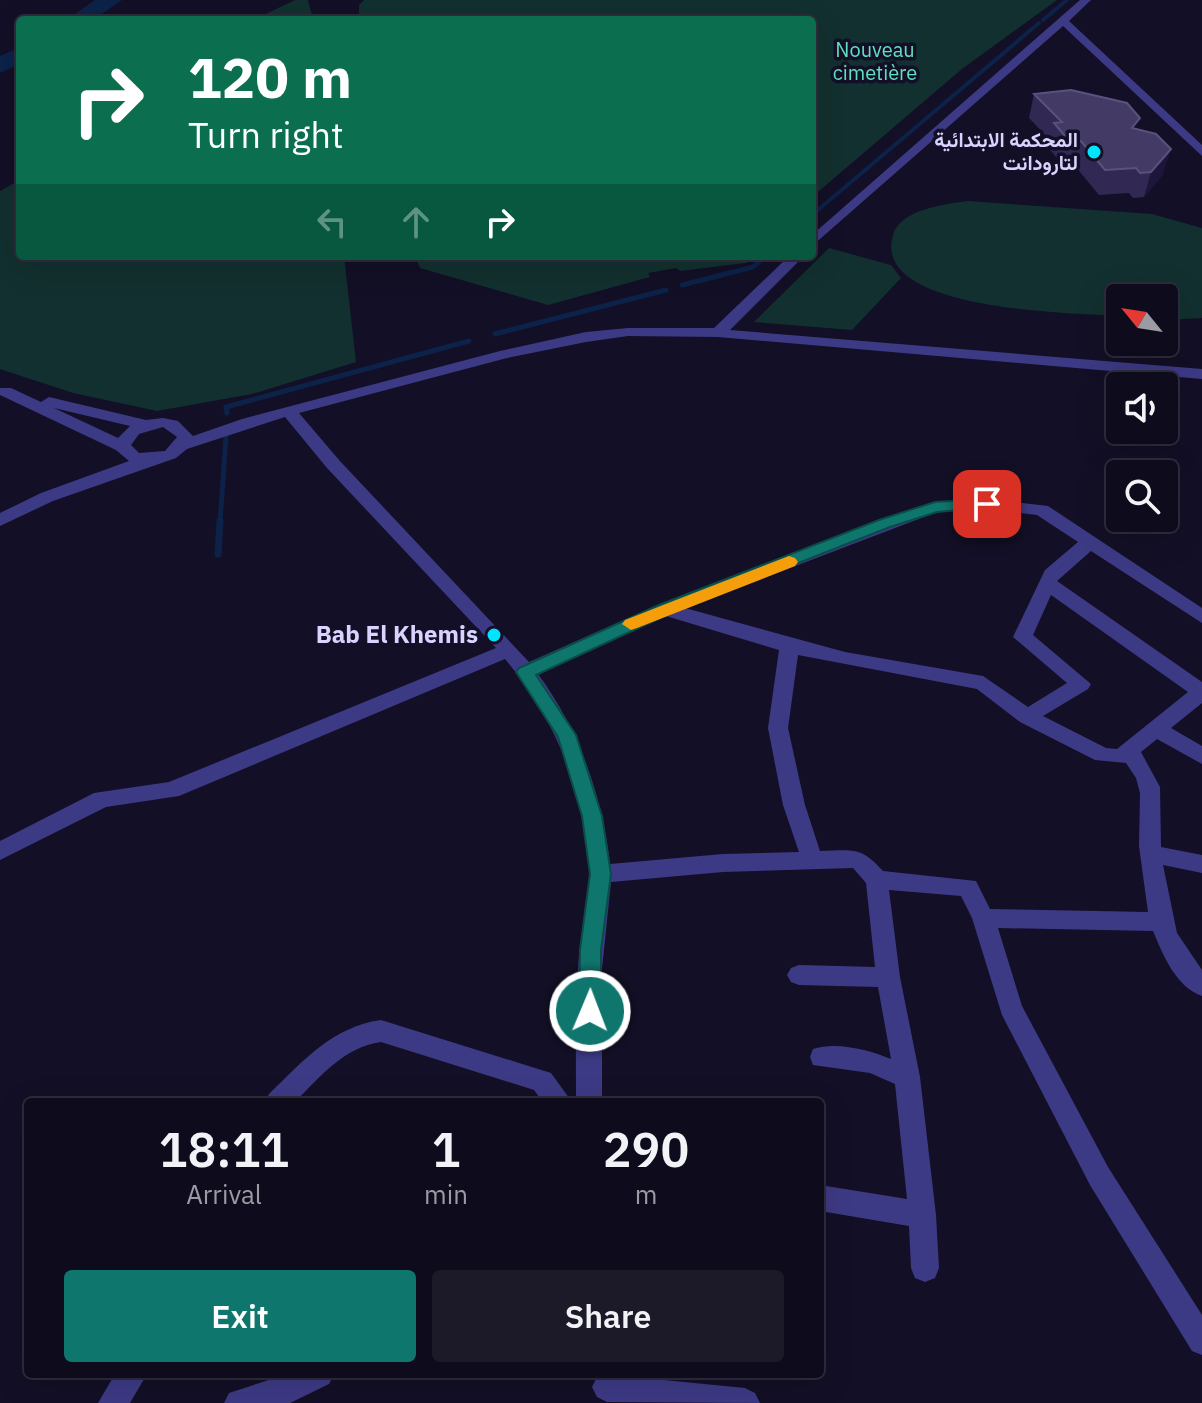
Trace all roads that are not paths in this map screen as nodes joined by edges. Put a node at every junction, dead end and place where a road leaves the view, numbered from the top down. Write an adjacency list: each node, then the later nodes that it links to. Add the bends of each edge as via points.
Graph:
1 (1086, 0): 2 (street)
2 (1062, 20): 3 (street); 4 (street)
3 (1202, 152)
4 (816, 238)
5 (793, 260): 6 (street)
6 (718, 333): 7 (street); 9 (street, via 664,330 586,337)
7 (1202, 374)
8 (3, 390): 11 (street); 14 (street)
9 (289, 412): 10 (street); 22 (street)
10 (248, 422): 12 (street); 13 (street)
11 (147, 425): 12 (street); 14 (street, via 129,434)
12 (178, 427): 13 (street, via 184,433)
13 (183, 445): 15 (street)
14 (123, 448): 15 (street, via 132,457); 16 (street)
15 (148, 460): 16 (street)
16 (47, 497): 17 (street)
17 (0, 520)
18 (1090, 542): 19 (street); 20 (street, via 1035,508 935,507); 21 (street)
19 (1046, 582): 25 (street); 26 (street, via 1024,638 1081,684)
20 (665, 609): 23 (street); 24 (street)
21 (1202, 617)
22 (499, 640): 24 (street); 30 (street, via 388,698 172,790 102,799)
23 (789, 646): 26 (street, via 892,670 983,683); 32 (street, via 778,728)
24 (525, 672): 34 (street, via 567,735 592,816)
25 (1202, 692): 27 (street)
26 (1027, 717): 28 (street, via 1102,755 1121,757)
27 (1154, 728): 28 (street); 29 (street)
28 (1128, 750): 31 (street, via 1148,782)
29 (1202, 756)
30 (0, 851)
31 (1152, 854): 33 (street); 37 (street)
32 (812, 859): 34 (street); 35 (street, via 859,859)
33 (1202, 864)
34 (600, 874): 45 (street, via 591,950)
35 (877, 880): 36 (street, via 968,887); 39 (street)
36 (983, 918): 37 (street); 49 (street, via 1011,1008 1099,1176)
37 (1160, 922): 40 (street, via 1183,968)
38 (799, 975): 39 (street)
39 (888, 977): 42 (street)
40 (1202, 986)
41 (822, 1057): 42 (street, via 871,1062)
42 (907, 1077): 47 (street)
43 (282, 1098): 44 (street, via 336,1049 375,1031 542,1081)
44 (556, 1098)
45 (589, 1098)
46 (824, 1199): 47 (street)
47 (922, 1215): 48 (street)
48 (925, 1268)
49 (1202, 1341)
50 (129, 1378): 54 (street)
51 (312, 1378): 53 (street)
52 (608, 1388): 56 (street)
53 (278, 1399): 55 (street)
54 (113, 1403)
55 (239, 1403)
56 (745, 1403)

